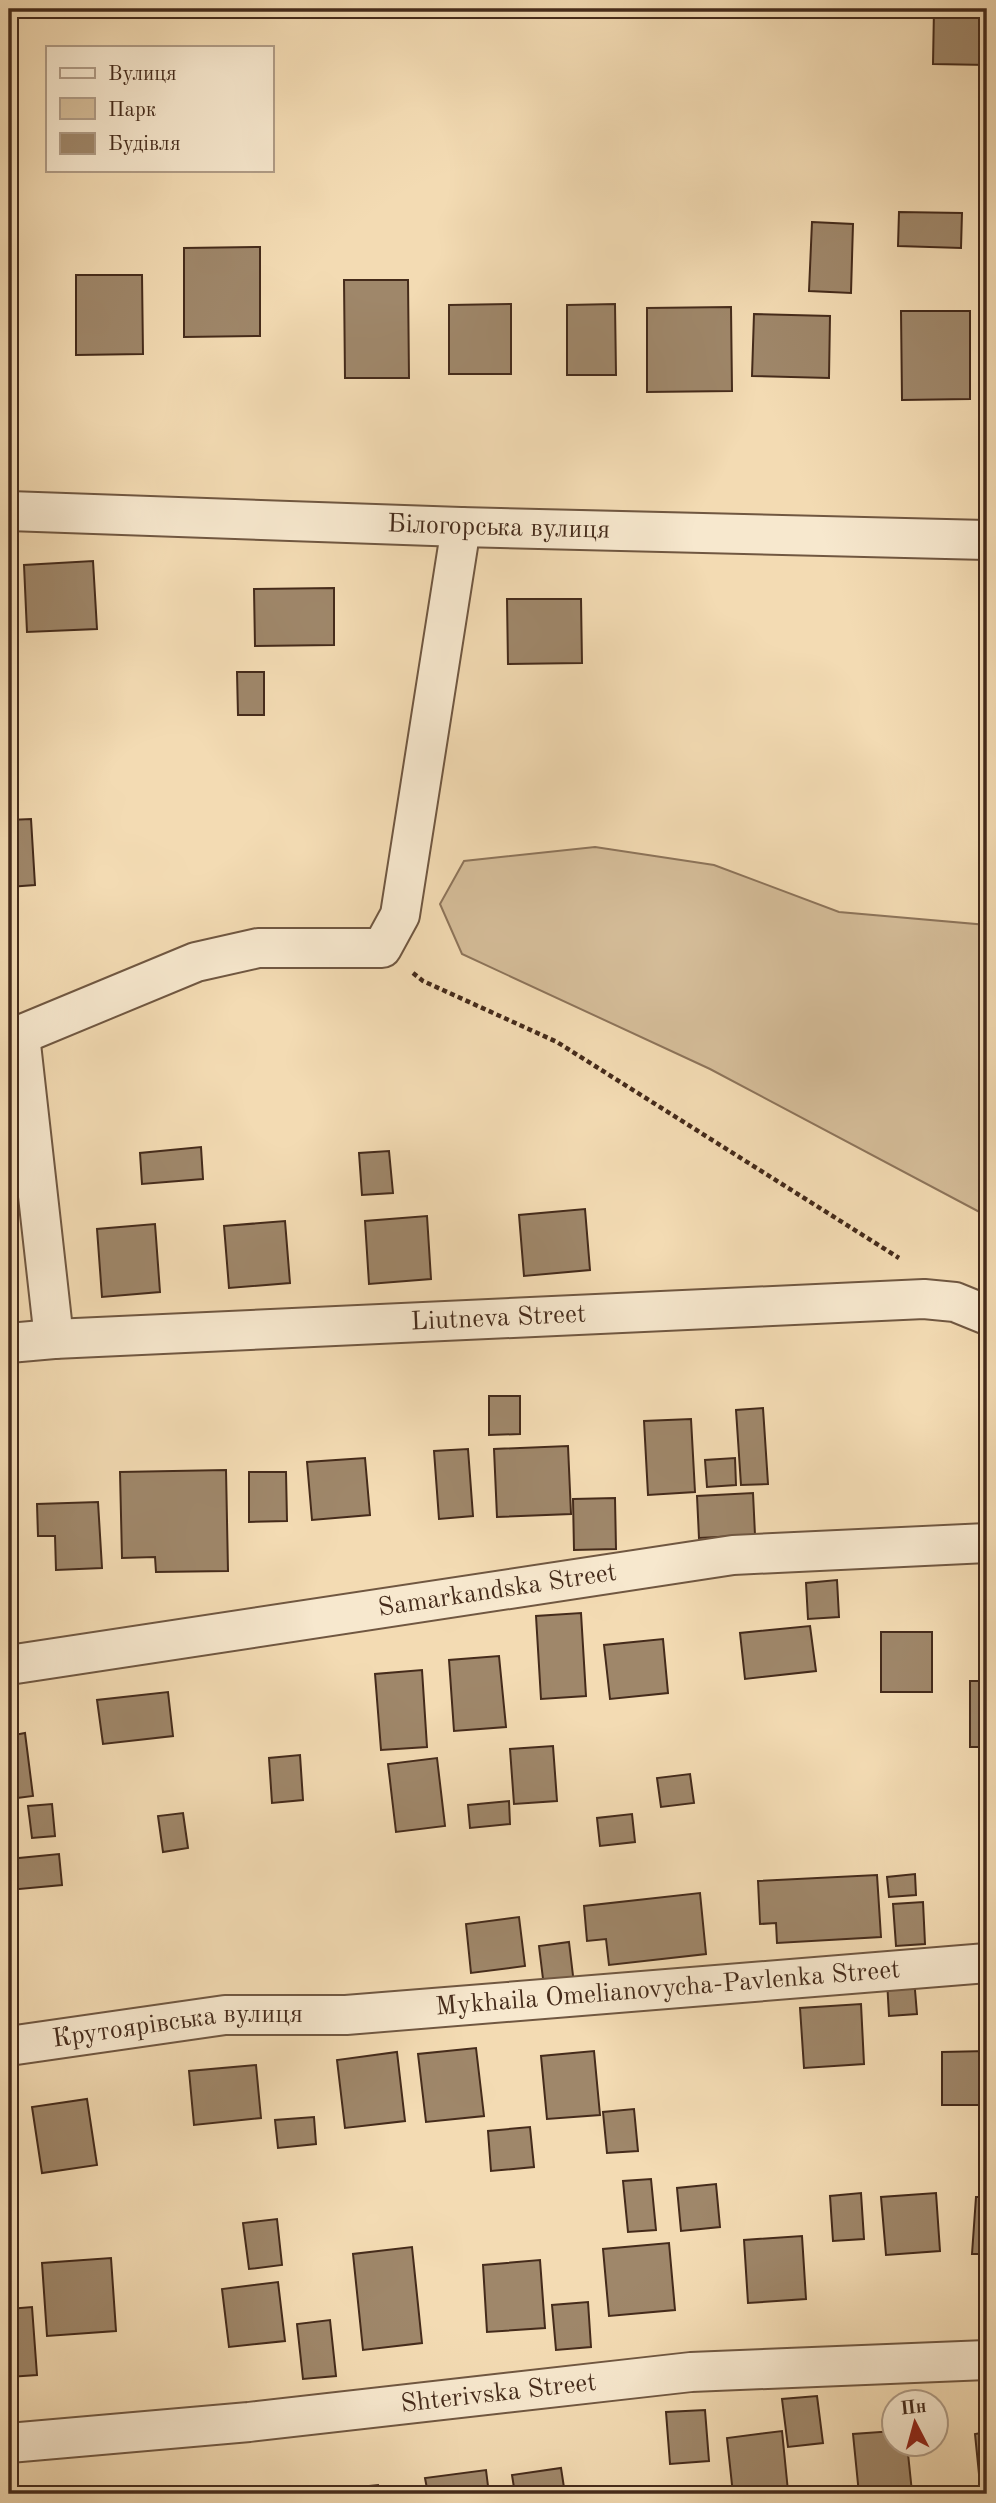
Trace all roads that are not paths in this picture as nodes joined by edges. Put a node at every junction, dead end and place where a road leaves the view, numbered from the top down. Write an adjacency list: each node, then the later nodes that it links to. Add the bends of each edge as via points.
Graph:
1 (9, 511): 2 (street, Білогорська вулиця)
2 (461, 527): 3 (street, Білогорська вулиця); 4 (street, via 403,902 382,948 258,948 196,962)
3 (987, 540)
4 (15, 1035): 6 (street)
5 (987, 1315): 6 (street, Liutneva Street, via 955,1302 924,1299)
6 (54, 1339): 7 (street, Liutneva Street)
7 (9, 1343)
8 (987, 1544): 9 (street, Samarkandska Street, via 733,1555)
9 (9, 1665)
10 (987, 1962): 11 (street, Mykhaila Omelianovycha-Pavlenka Street)
11 (346, 2015): 12 (street, Крутоярівська вулиця, via 225,2015)
12 (9, 2046)
13 (987, 2360): 14 (street, Shterivska Street, via 691,2372)
14 (9, 2443)

